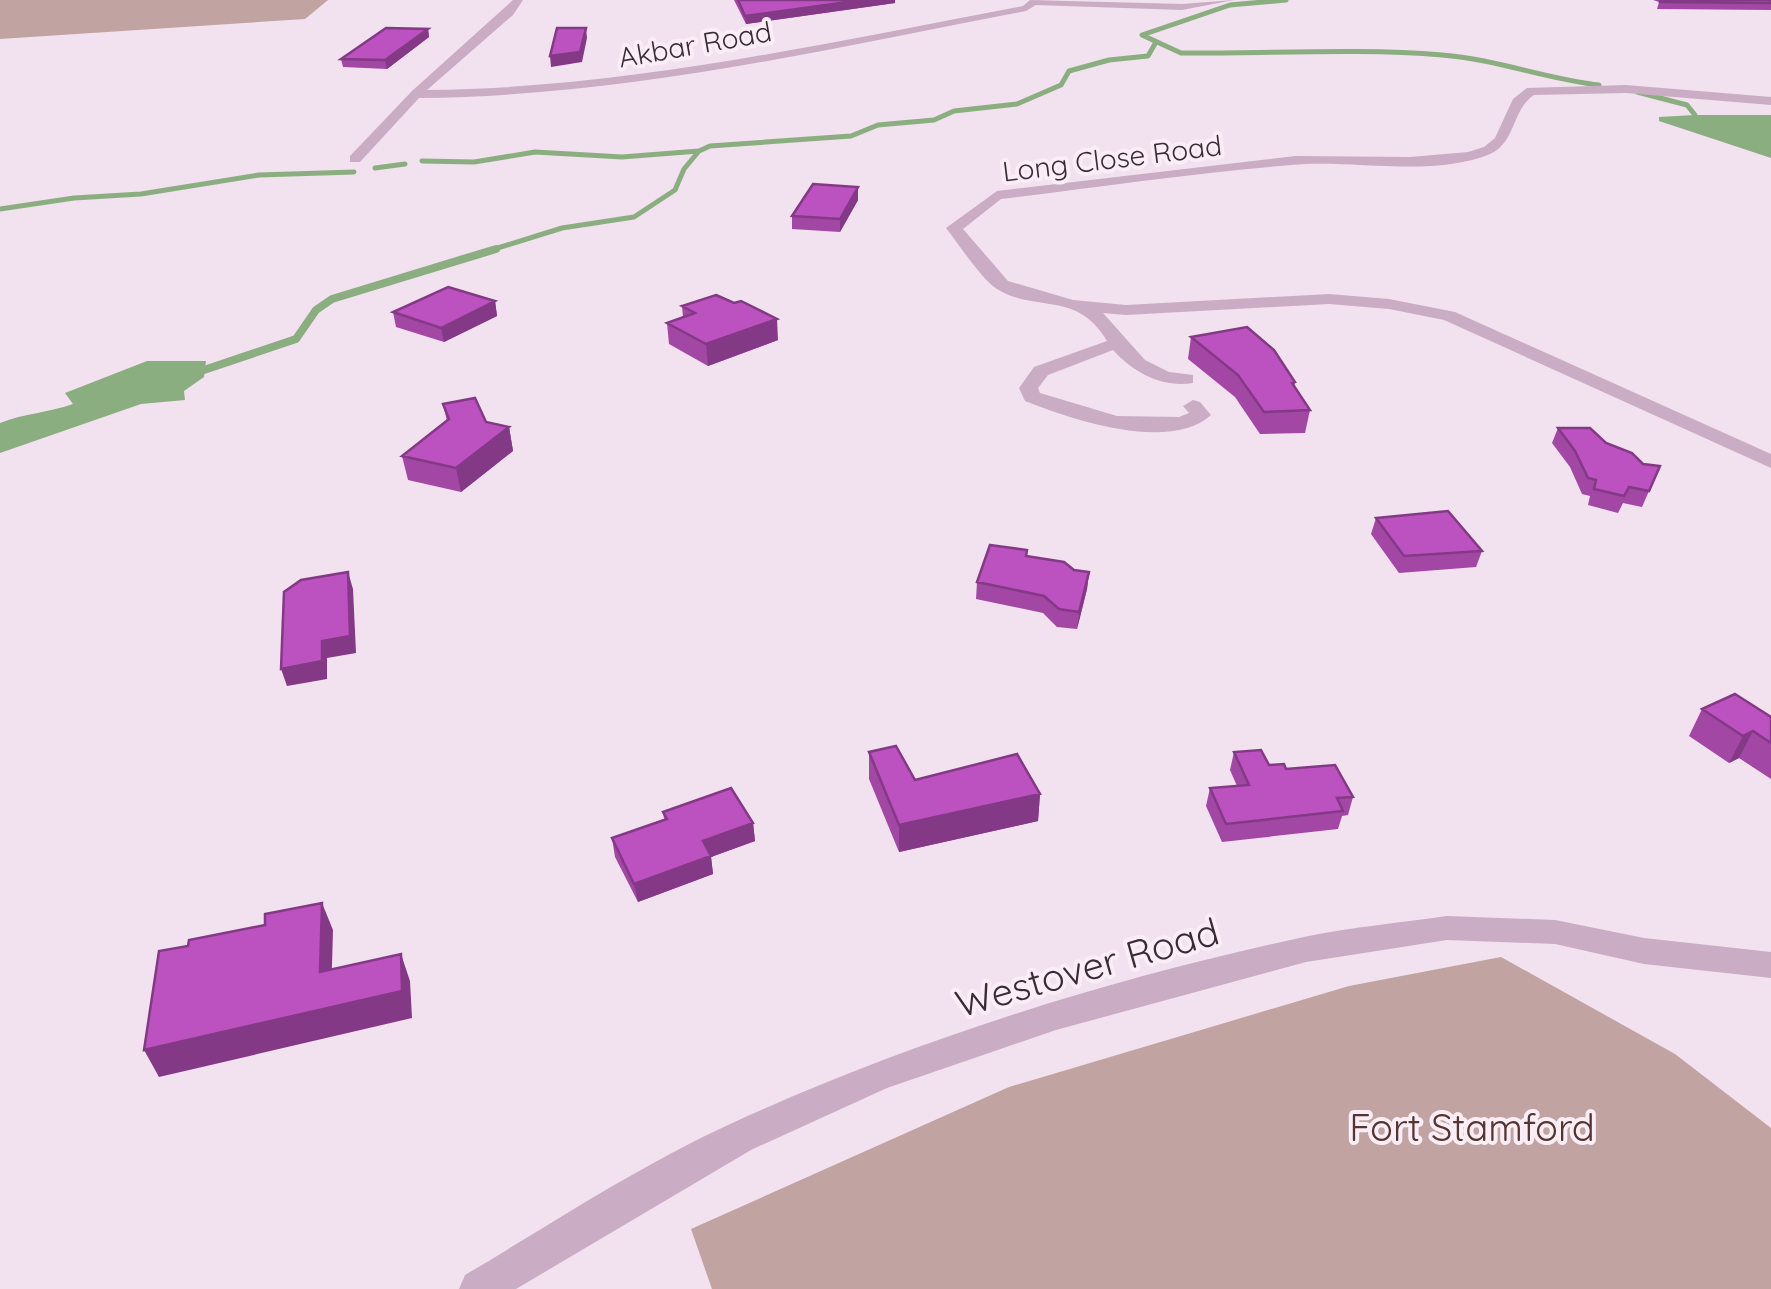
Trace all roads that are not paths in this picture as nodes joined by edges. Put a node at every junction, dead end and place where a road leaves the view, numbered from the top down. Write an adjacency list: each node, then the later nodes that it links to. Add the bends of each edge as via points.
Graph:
1 (518, 0): 4 (street)
2 (1229, 0): 3 (street, Akbar Road, via 1182,7)
3 (1035, 1): 4 (street, Akbar Road, via 1026,8 650,80)
4 (416, 94): 6 (street)
5 (1771, 101): 7 (street, Long Close Road, via 1626,89 1532,91 1518,99 1501,140 1469,156 1295,160 997,195 954,228 1002,286)
6 (354, 160)
7 (1085, 306): 8 (street, Long Close Road); 9 (street)
8 (1133, 310): 9 (street); 12 (street, Long Close Road, via 1329,299 1435,312)
9 (1111, 334): 10 (street, via 1141,367); 11 (street, via 1041,371 1028,388 1032,397 1164,428 1201,415)
10 (1186, 379)
11 (1193, 406)
12 (1771, 462)
13 (1771, 965): 14 (street, Westover Road, via 1644,951 1555,932 1447,928 1306,949 1055,1016 876,1077 738,1138)
14 (478, 1289)

